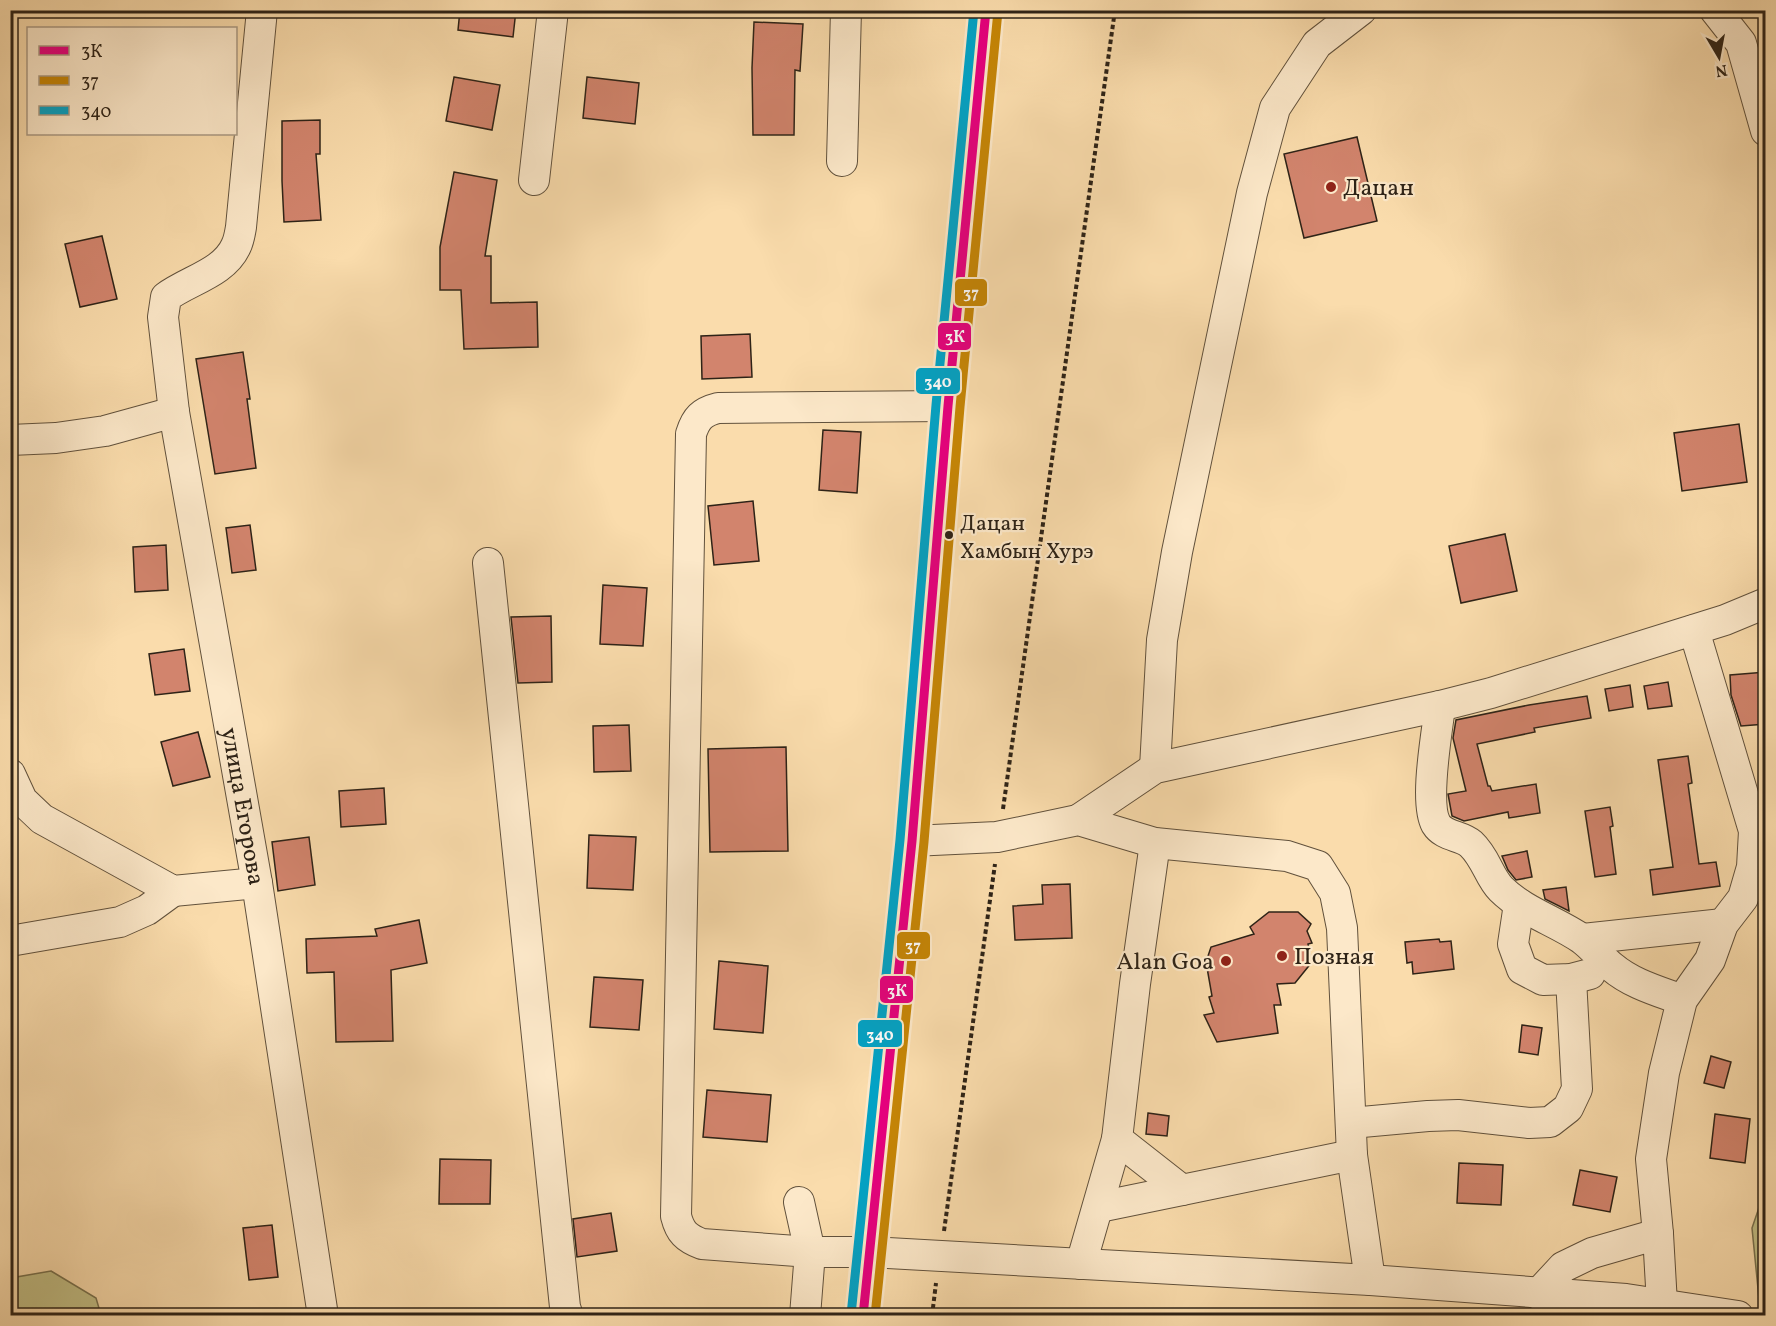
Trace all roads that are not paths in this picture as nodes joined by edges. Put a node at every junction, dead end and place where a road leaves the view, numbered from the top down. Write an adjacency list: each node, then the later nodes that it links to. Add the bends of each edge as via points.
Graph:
1 (262, 10): 11 (street, улица Егорова, via 236,247 224,263 166,297 163,317)
2 (553, 10): 9 (street)
3 (846, 10): 8 (street)
4 (986, 10): 10 (main road)
5 (1361, 10): 17 (street, via 1317,44 1275,108 1260,161 1177,552 1162,640)
6 (1715, 10): 7 (street, via 1741,43)
7 (1766, 130)
8 (842, 161)
9 (534, 180)
10 (948, 406): 21 (main road); 39 (street, via 718,408 705,411 695,421 691,434 676,1216 680,1230 702,1244)
11 (174, 412): 12 (street, via 105,431); 23 (street, улица Егорова)
12 (10, 440)
13 (488, 563): 47 (street)
14 (1766, 603): 15 (street)
15 (1694, 630): 16 (street); 20 (street)
16 (1440, 706): 17 (street); 25 (street, via 1431,794 1437,825 1447,834 1468,841 1481,853 1499,887)
17 (1155, 768): 19 (street)
18 (10, 774): 24 (street, via 22,800 42,819)
19 (1078, 820): 21 (street, via 999,837); 22 (street)
20 (1760, 828): 26 (street, via 1743,898)
21 (912, 841): 40 (main road)
22 (1155, 843): 32 (street, via 1287,856 1318,866 1335,893 1342,928); 33 (street)
23 (257, 883): 24 (street); 46 (street, улица Егорова)
24 (173, 891): 28 (street, via 147,910 120,922)
25 (1519, 904): 27 (street); 30 (street, via 1513,944 1522,969 1543,980)
26 (1723, 924): 27 (street); 31 (street, via 1710,960)
27 (1583, 939): 29 (street)
28 (10, 941)
29 (1613, 968): 30 (street); 31 (street, via 1641,985)
30 (1571, 979): 32 (street, via 1577,1089 1568,1108 1550,1122 1458,1115)
31 (1682, 1000): 38 (street, via 1664,1073 1651,1159)
32 (1351, 1123): 34 (street)
33 (1117, 1139): 35 (street); 37 (street)
34 (1352, 1155): 35 (street); 42 (street)
35 (1182, 1190): 37 (street)
36 (799, 1202): 39 (street)
37 (1099, 1207): 41 (street)
38 (1658, 1234): 43 (street, via 1592,1253 1563,1267); 44 (street)
39 (810, 1252): 40 (street); 48 (street)
40 (870, 1252): 41 (street); 49 (main road)
41 (1081, 1264): 42 (street)
42 (1370, 1280): 43 (street)
43 (1538, 1294): 45 (street)
44 (1662, 1304): 45 (street); 50 (street)
45 (1628, 1307)
46 (323, 1316)
47 (568, 1316)
48 (805, 1316)
49 (863, 1316)
50 (1738, 1316)

